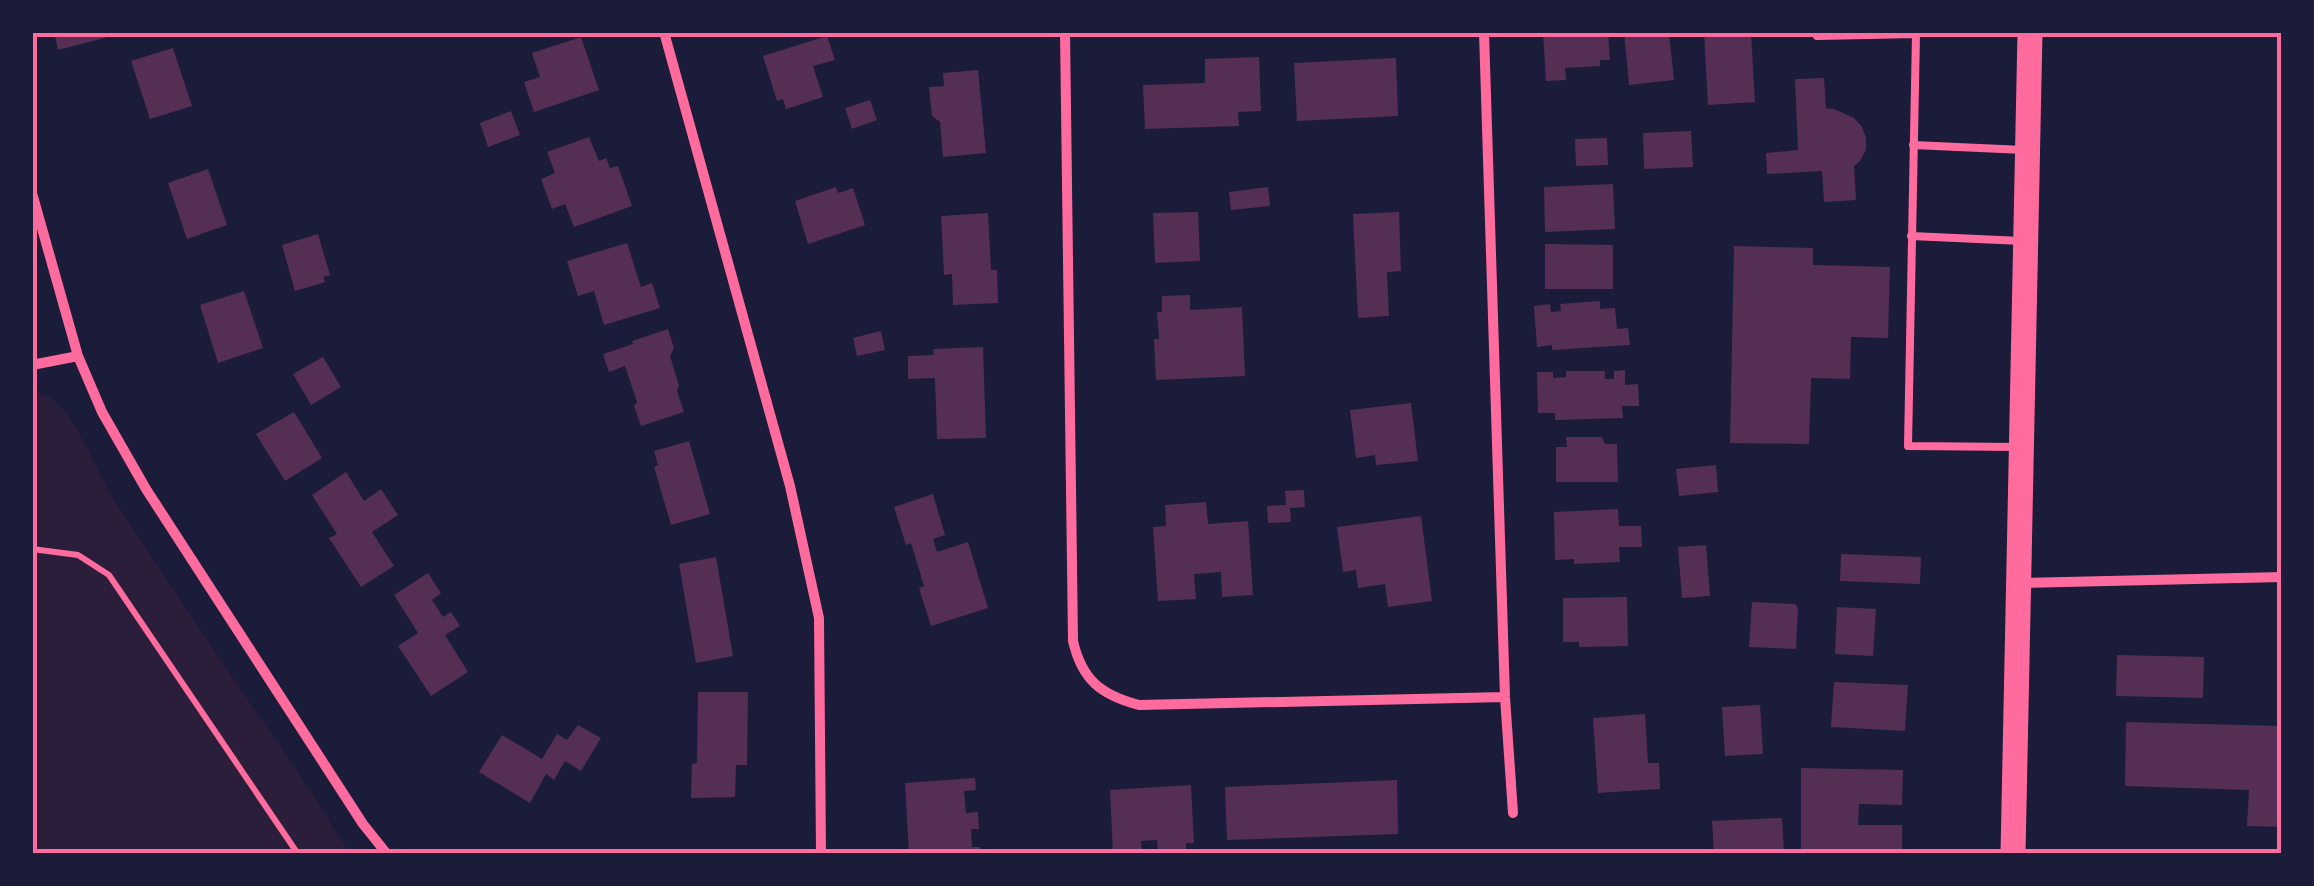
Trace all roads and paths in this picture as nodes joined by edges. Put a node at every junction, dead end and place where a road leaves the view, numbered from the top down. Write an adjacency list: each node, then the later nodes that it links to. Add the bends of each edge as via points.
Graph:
1 (664, 32): 21 (street, via 790,486 819,618)
2 (1065, 32): 17 (street, via 1073,641 1084,672 1108,694 1139,705)
3 (1484, 32): 17 (street)
4 (2030, 32): 7 (main road)
5 (1816, 36): 6 (lane, via 1916,34)
6 (1913, 145): 7 (lane); 9 (lane)
7 (2028, 150): 10 (main road)
8 (32, 193): 11 (street)
9 (1912, 236): 10 (lane); 13 (lane, via 1908,446)
10 (2026, 242): 13 (main road)
11 (78, 356): 12 (street); 20 (street, via 146,490)
12 (32, 366)
13 (2023, 448): 16 (main road)
14 (32, 549): 19 (path, via 78,555 109,575)
15 (2282, 577): 16 (street)
16 (2020, 582): 22 (main road)
17 (1504, 697): 18 (street)
18 (1513, 813)
19 (298, 854)
20 (387, 854)
21 (821, 854)
22 (2013, 854)

